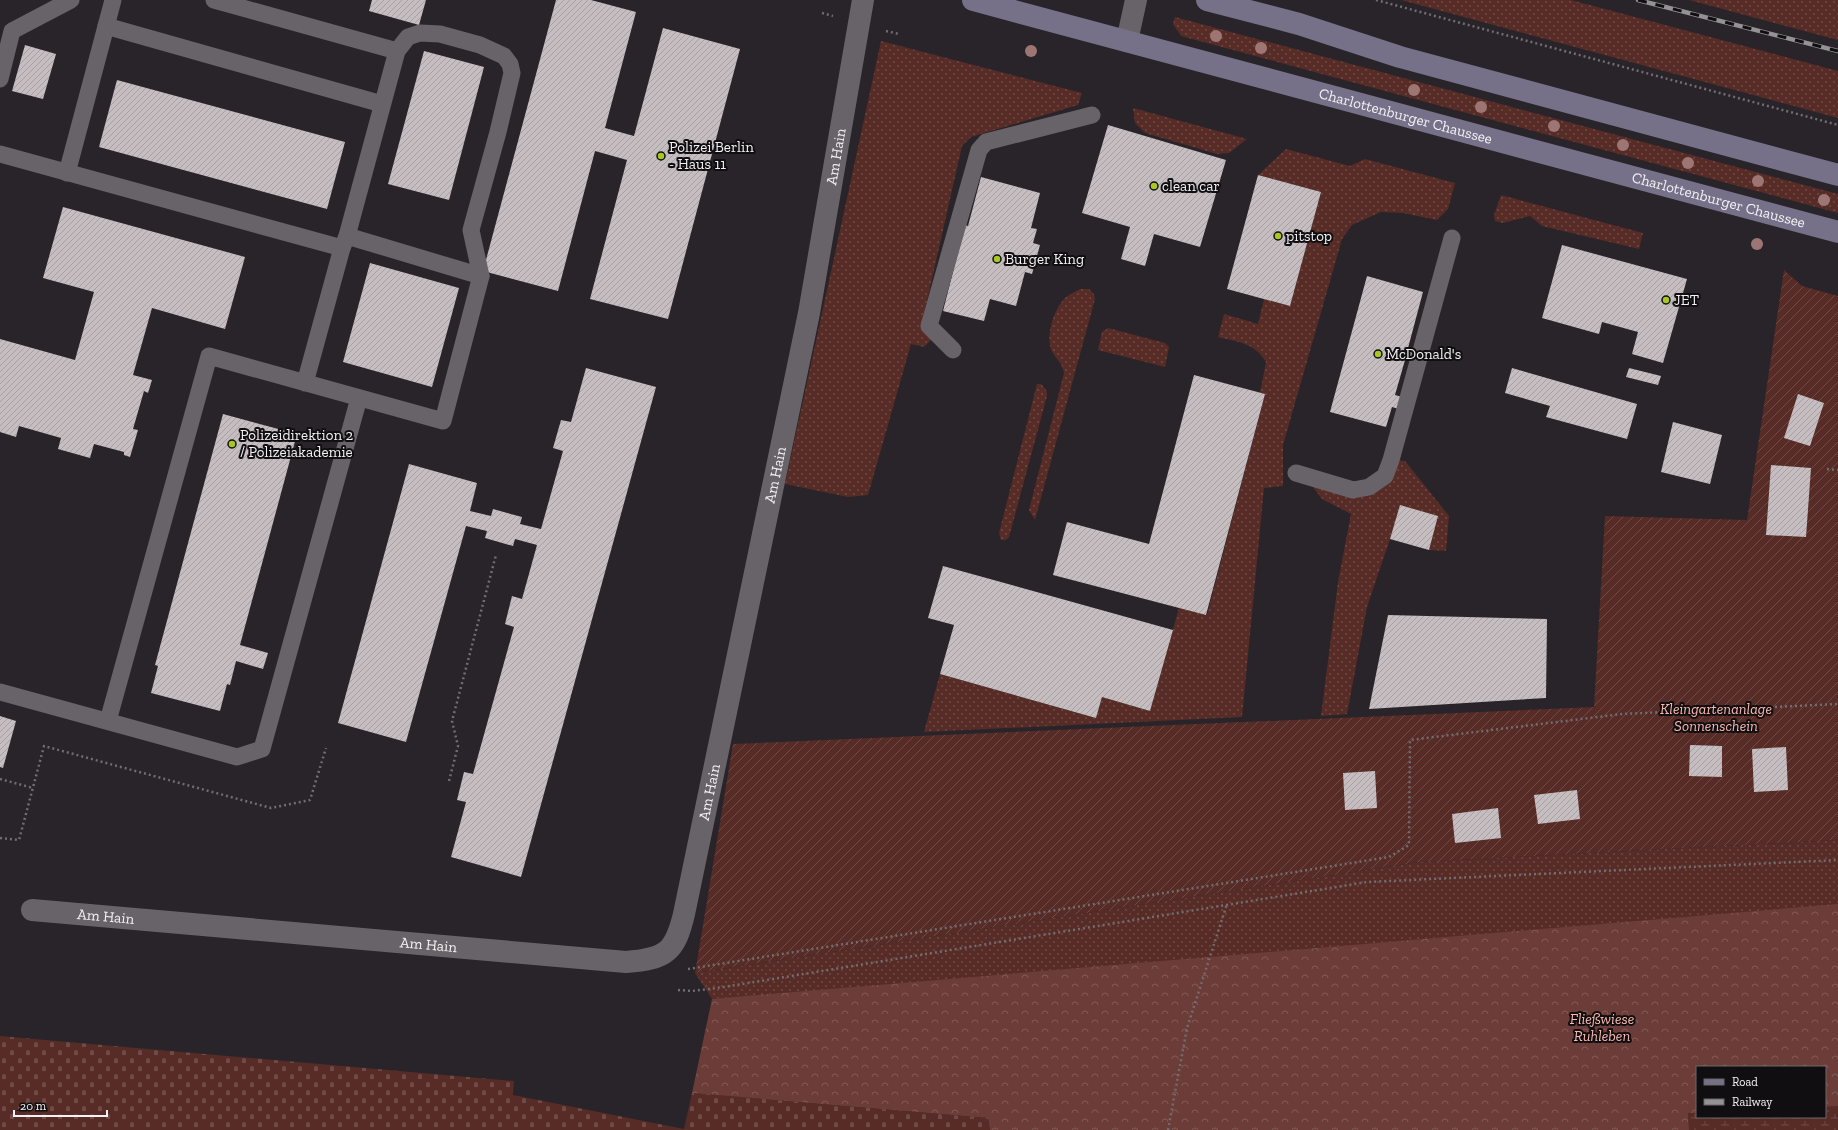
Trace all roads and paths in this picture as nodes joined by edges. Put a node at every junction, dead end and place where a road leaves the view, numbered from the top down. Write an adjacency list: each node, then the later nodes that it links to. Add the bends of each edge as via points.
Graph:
1 (71, 0): 14 (lane, via 12,31)
2 (113, 0): 9 (lane)
3 (214, 0): 13 (lane)
4 (863, 0): 42 (street, Am Hain, via 810,313 684,914 679,935 671,948 662,955 646,961 626,962)
5 (973, 0): 12 (main road, Charlottenburger Chaussee)
6 (1136, 0): 12 (street)
7 (1207, 0): 20 (main road, via 1299,24 1400,57)
8 (1376, 0): 17 (path)
9 (106, 26): 15 (lane); 19 (lane)
10 (886, 31): 11 (path)
11 (899, 34)
12 (1127, 41): 21 (main road, Charlottenburger Chaussee)
13 (397, 51): 15 (lane); 24 (lane, via 408,37 420,33 440,34 480,45 504,56 510,64 512,73 471,230)
14 (0, 79)
15 (382, 104): 23 (lane)
16 (1092, 114): 25 (lane, via 986,142 979,150 929,326)
17 (1838, 125)
18 (0, 154): 19 (lane)
19 (67, 173): 23 (lane)
20 (1838, 175)
21 (1838, 232)
22 (1452, 238): 30 (lane, via 1385,476 1370,487 1353,490)
23 (345, 242): 24 (lane); 26 (lane)
24 (481, 276): 27 (lane, via 443,421)
25 (953, 350)
26 (305, 383): 27 (lane); 34 (lane, via 209,356)
27 (359, 398): 34 (lane, via 262,749 236,757)
28 (1827, 469): 29 (path)
29 (1838, 470)
30 (1296, 473)
31 (496, 555): 37 (path, via 452,721 458,746)
32 (0, 692): 34 (lane)
33 (1838, 704): 43 (path, via 1622,714 1410,740 1409,846 1389,858)
34 (108, 721)
35 (326, 748): 38 (path, via 310,800 271,808 44,746)
36 (0, 779): 38 (path)
37 (449, 780)
38 (33, 788): 39 (path, via 19,840)
39 (0, 838)
40 (1838, 860): 41 (path, via 1367,882)
41 (1227, 904): 44 (path, via 724,987); 45 (path, via 1187,1028)
42 (32, 910)
43 (684, 970)
44 (678, 990)
45 (1168, 1130)

